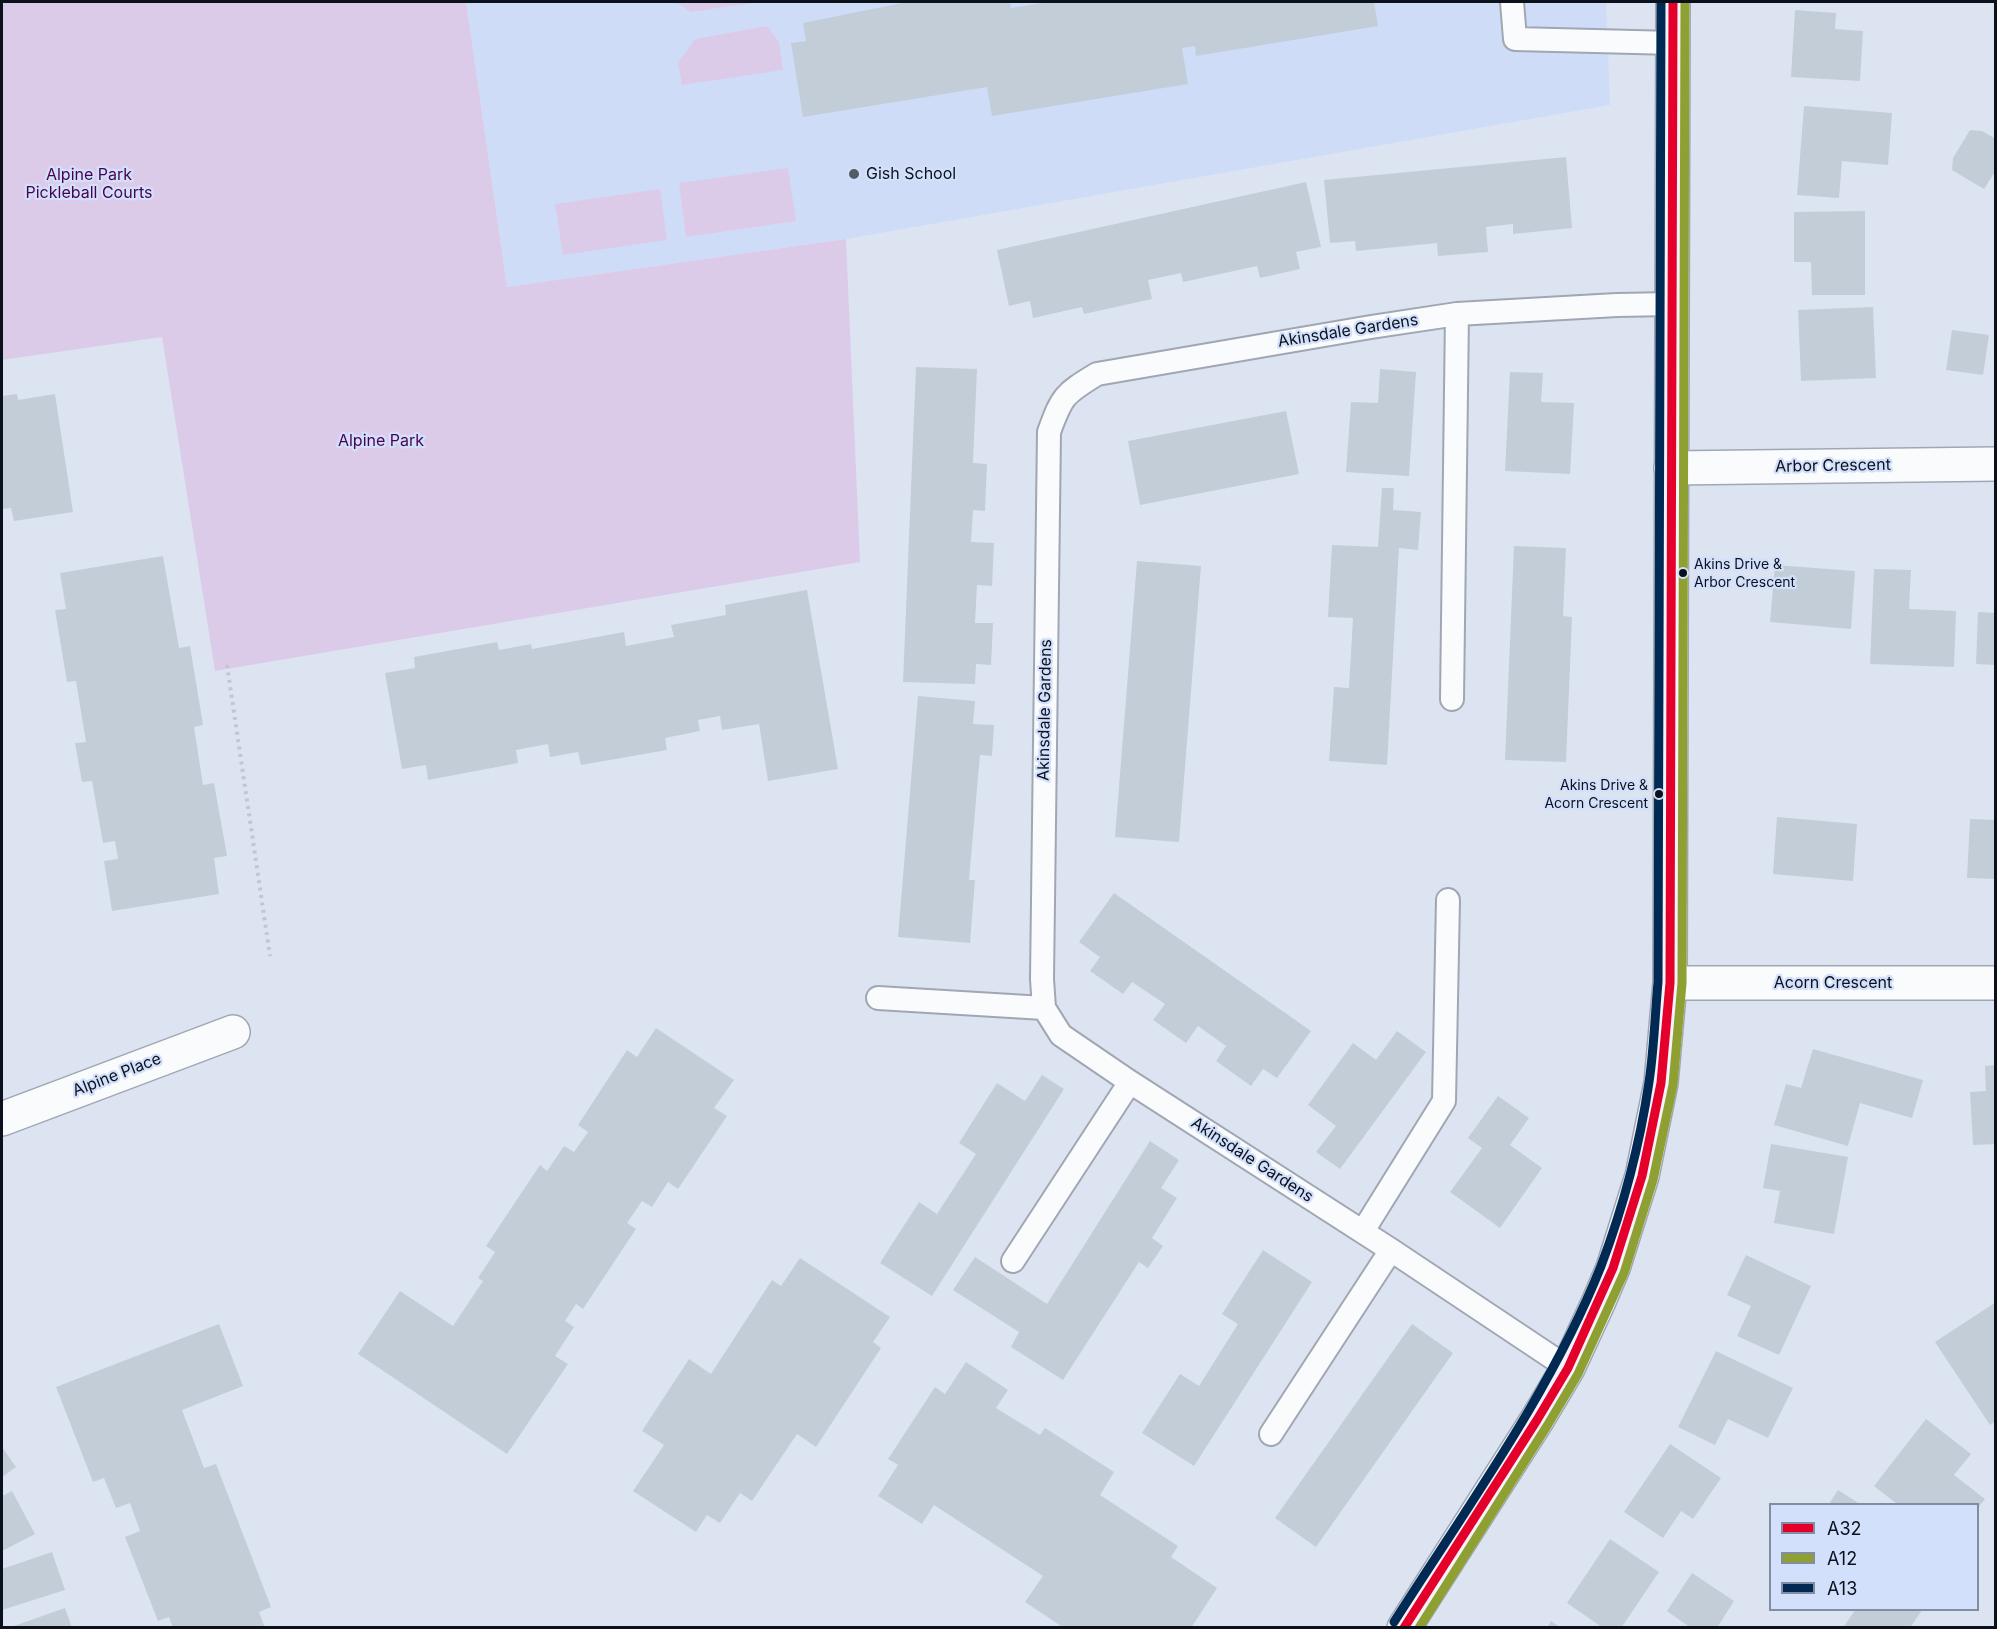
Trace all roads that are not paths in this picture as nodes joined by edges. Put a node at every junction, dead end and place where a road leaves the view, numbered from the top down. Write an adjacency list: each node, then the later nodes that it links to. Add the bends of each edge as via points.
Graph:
1 (1512, 2): 3 (lane, via 1515,39)
2 (1673, 2): 3 (street)
3 (1674, 43): 4 (street)
4 (1671, 304): 5 (lane, Akinsdale Gardens); 7 (street)
5 (1457, 314): 8 (lane); 13 (lane, Akinsdale Gardens, via 1097,374 1073,388 1059,403 1048,432)
6 (1995, 464): 7 (street, Arbor Crescent)
7 (1671, 468): 10 (street)
8 (1452, 699)
9 (1448, 900): 17 (lane, via 1444,1101)
10 (1670, 983): 11 (street, Acorn Crescent); 20 (street, via 1661,1083 1642,1176 1613,1268)
11 (1995, 983)
12 (878, 998): 13 (lane)
13 (1044, 1008): 15 (lane, Akinsdale Gardens, via 1061,1035)
14 (232, 1032): 16 (street, Alpine Place)
15 (1130, 1082): 17 (lane, Akinsdale Gardens); 19 (lane)
16 (2, 1119)
17 (1363, 1231): 18 (lane, Akinsdale Gardens)
18 (1392, 1250): 20 (lane, Akinsdale Gardens); 21 (lane)
19 (1013, 1261)
20 (1568, 1368): 22 (street)
21 (1271, 1434)
22 (1404, 1628)

